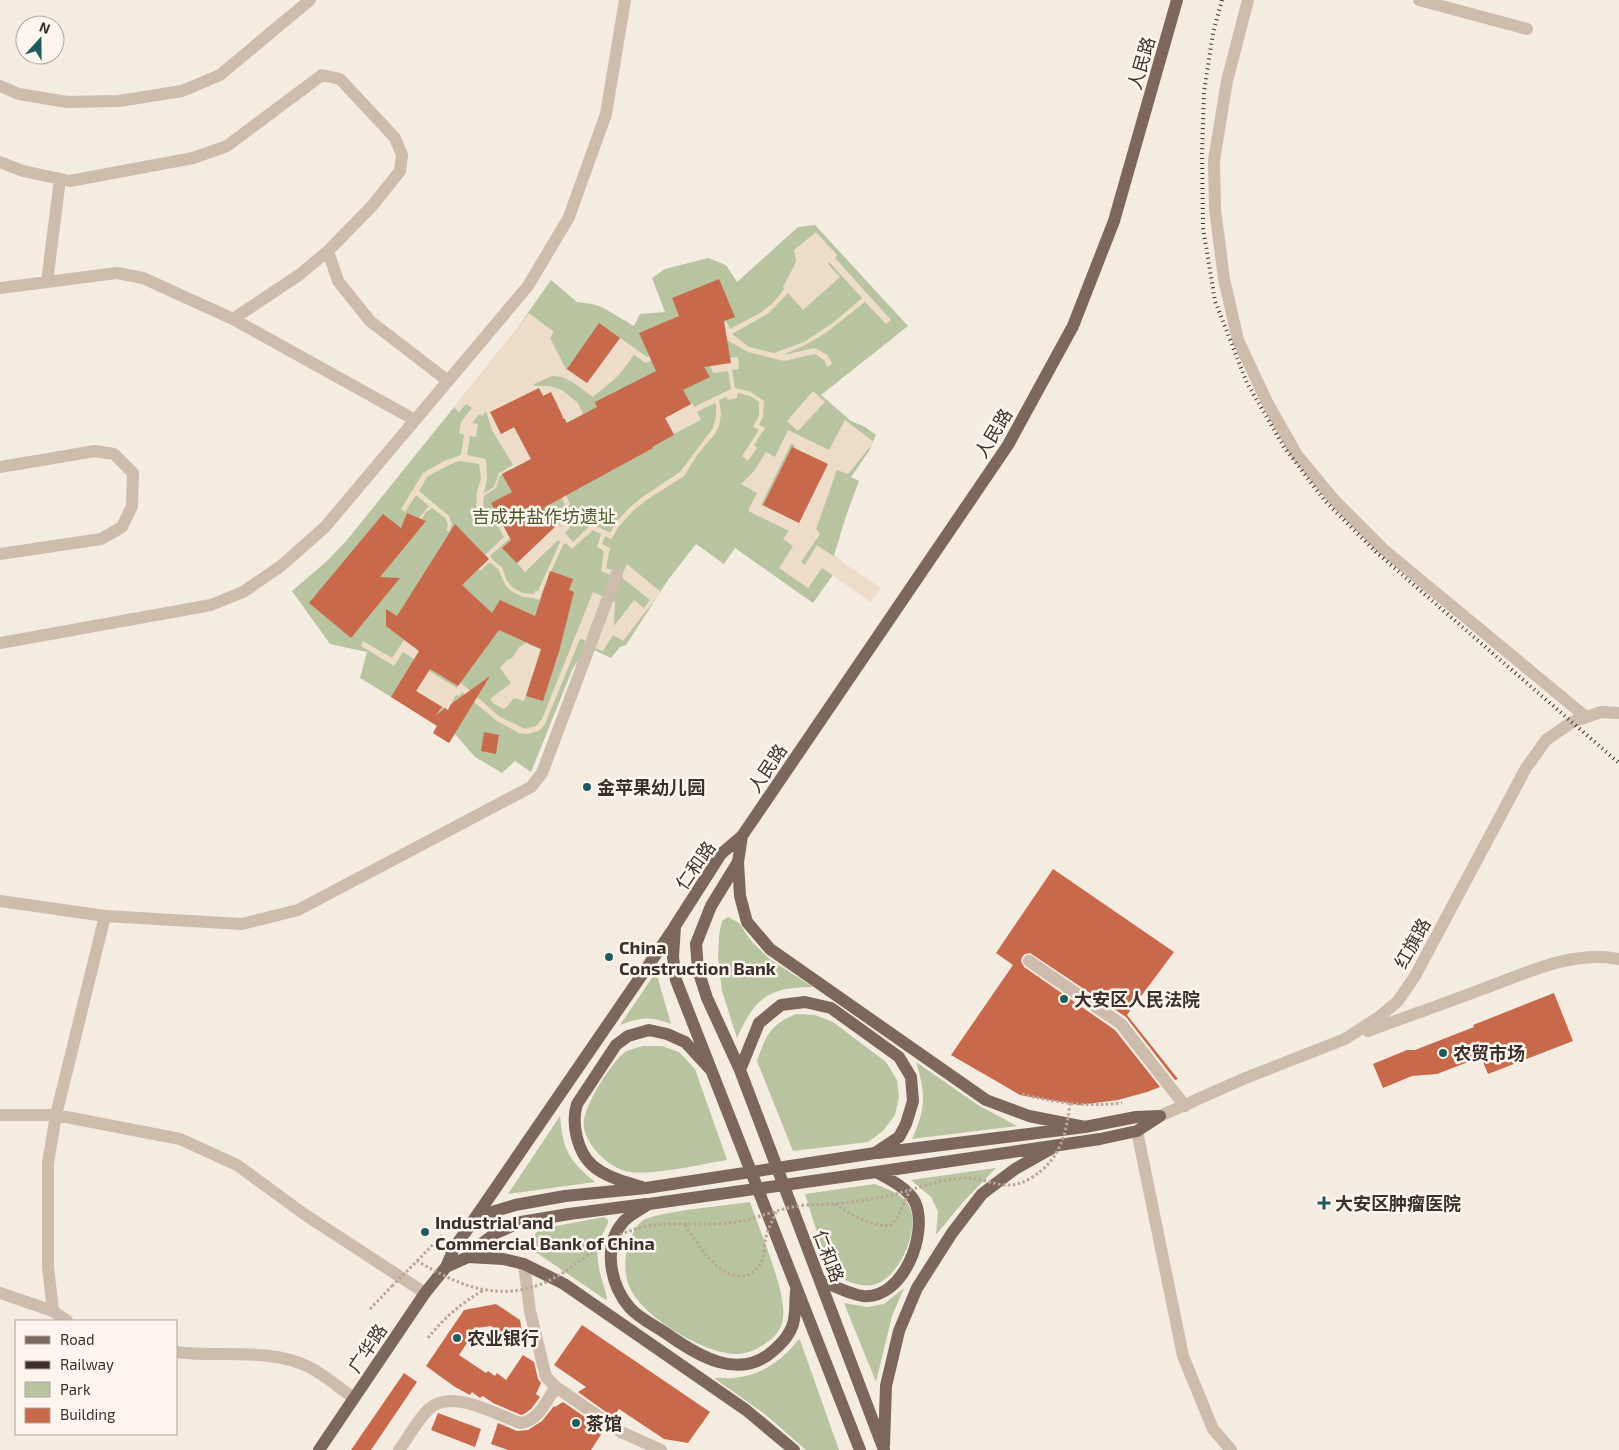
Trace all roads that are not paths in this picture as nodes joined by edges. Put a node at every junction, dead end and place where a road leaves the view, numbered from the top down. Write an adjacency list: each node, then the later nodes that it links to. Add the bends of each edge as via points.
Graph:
1 (310, 0): 7 (street, via 220,76 182,91 119,101 67,102 19,94)
2 (625, 0): 14 (street, via 606,114 569,217 528,286)
3 (1177, 0): 22 (main road, 人民路, via 1114,221 1073,326 1008,445)
4 (1248, 0): 21 (street, via 1227,80 1214,160 1215,209 1224,279 1238,340 1268,404 1298,455 1335,501 1383,549)
5 (1419, 0): 6 (street)
6 (1527, 29)
7 (0, 86)
8 (0, 162): 9 (street)
9 (60, 179): 10 (street, via 70,181 193,158 227,146 322,75 340,79 395,138 402,155 400,171 372,206); 11 (street)
10 (328, 251): 13 (street, via 299,275); 14 (street, via 338,281 370,321)
11 (47, 282): 12 (street); 13 (street, via 117,272 143,278)
12 (0, 288)
13 (233, 319): 15 (street)
14 (448, 381): 15 (street)
15 (415, 420): 19 (street, via 326,527 281,566 243,592 211,605)
16 (0, 468): 17 (street, via 94,451 114,454 133,472 132,506 122,527 101,539)
17 (0, 554)
18 (617, 574): 25 (street, via 542,773 531,787 298,910 242,924)
19 (0, 643)
20 (1619, 714): 21 (street, 红旗路, via 1601,712)
21 (1586, 717): 29 (street, 红旗路, via 1572,722 1546,740 1526,768 1398,1001)
22 (742, 836): 23 (main road, 仁和路); 26 (main road, 仁和路, via 721,854)
23 (738, 862): 30 (main road, 仁和路, via 711,906 696,944 698,970 707,998); 36 (main road, via 740,896 747,922 770,949 986,1100 1030,1116)
24 (0, 901): 25 (street)
25 (105, 916): 34 (street)
26 (675, 926): 31 (main road, 仁和路, via 673,956 676,980); 43 (main road)
27 (1619, 959): 29 (street, via 1572,958)
28 (1029, 961): 32 (street, via 1121,1024)
29 (1345, 1039): 32 (street, 红旗路, via 1243,1079)
30 (740, 1070): 39 (main road, via 760,1023 781,1005 805,1002 830,1008 899,1057 912,1077 913,1100 906,1124 898,1137); 47 (main road, 仁和路)
31 (715, 1075): 41 (main road, via 685,1042 648,1030 628,1036 616,1045 577,1104 575,1132 592,1165 613,1178); 48 (main road, 仁和路)
32 (1185, 1106): 35 (street, 红旗路)
33 (0, 1115): 34 (street)
34 (56, 1115): 50 (street, via 180,1139 237,1166); 51 (street, via 48,1163 48,1267)
35 (1160, 1116): 36 (main road); 37 (main road)
36 (1085, 1127): 39 (main road)
37 (1137, 1131): 38 (main road); 62 (street, via 1183,1356 1214,1429)
38 (1054, 1147): 40 (main road); 61 (main road, via 1015,1169 982,1194 917,1288 899,1331 886,1386)
39 (875, 1153): 41 (main road, bridge)
40 (876, 1172): 42 (main road, bridge); 47 (main road, via 898,1185 914,1200 920,1217 920,1234 904,1272 893,1286 864,1296)
41 (646, 1188): 43 (main road, via 515,1205 489,1213)
42 (649, 1204): 44 (main road, via 521,1222 496,1233); 48 (main road, via 624,1221 617,1233 610,1263 613,1278 619,1294 631,1310 684,1346 725,1365 741,1365 768,1356 789,1336 794,1322)
43 (470, 1226): 46 (main road, via 455,1246)
44 (468, 1257): 45 (main road); 46 (main road)
45 (524, 1264): 54 (street, via 530,1310 544,1371); 59 (main road, via 564,1284 746,1410)
46 (446, 1267): 50 (main road, 广华路)
47 (820, 1280): 61 (main road, 仁和路)
48 (796, 1288): 60 (main road, 仁和路)
49 (0, 1293): 51 (street)
50 (425, 1293): 55 (main road, 广华路)
51 (53, 1311): 52 (street)
52 (65, 1320)
53 (178, 1352): 55 (street, via 283,1358 309,1368)
54 (556, 1387): 57 (street, via 540,1411 526,1423 467,1403 452,1400 434,1404); 58 (street, via 621,1432)
55 (354, 1398): 56 (main road, 广华路)
56 (319, 1450)
57 (399, 1450)
58 (661, 1450)
59 (794, 1450)
60 (860, 1450)
61 (884, 1450)
62 (1231, 1450)

